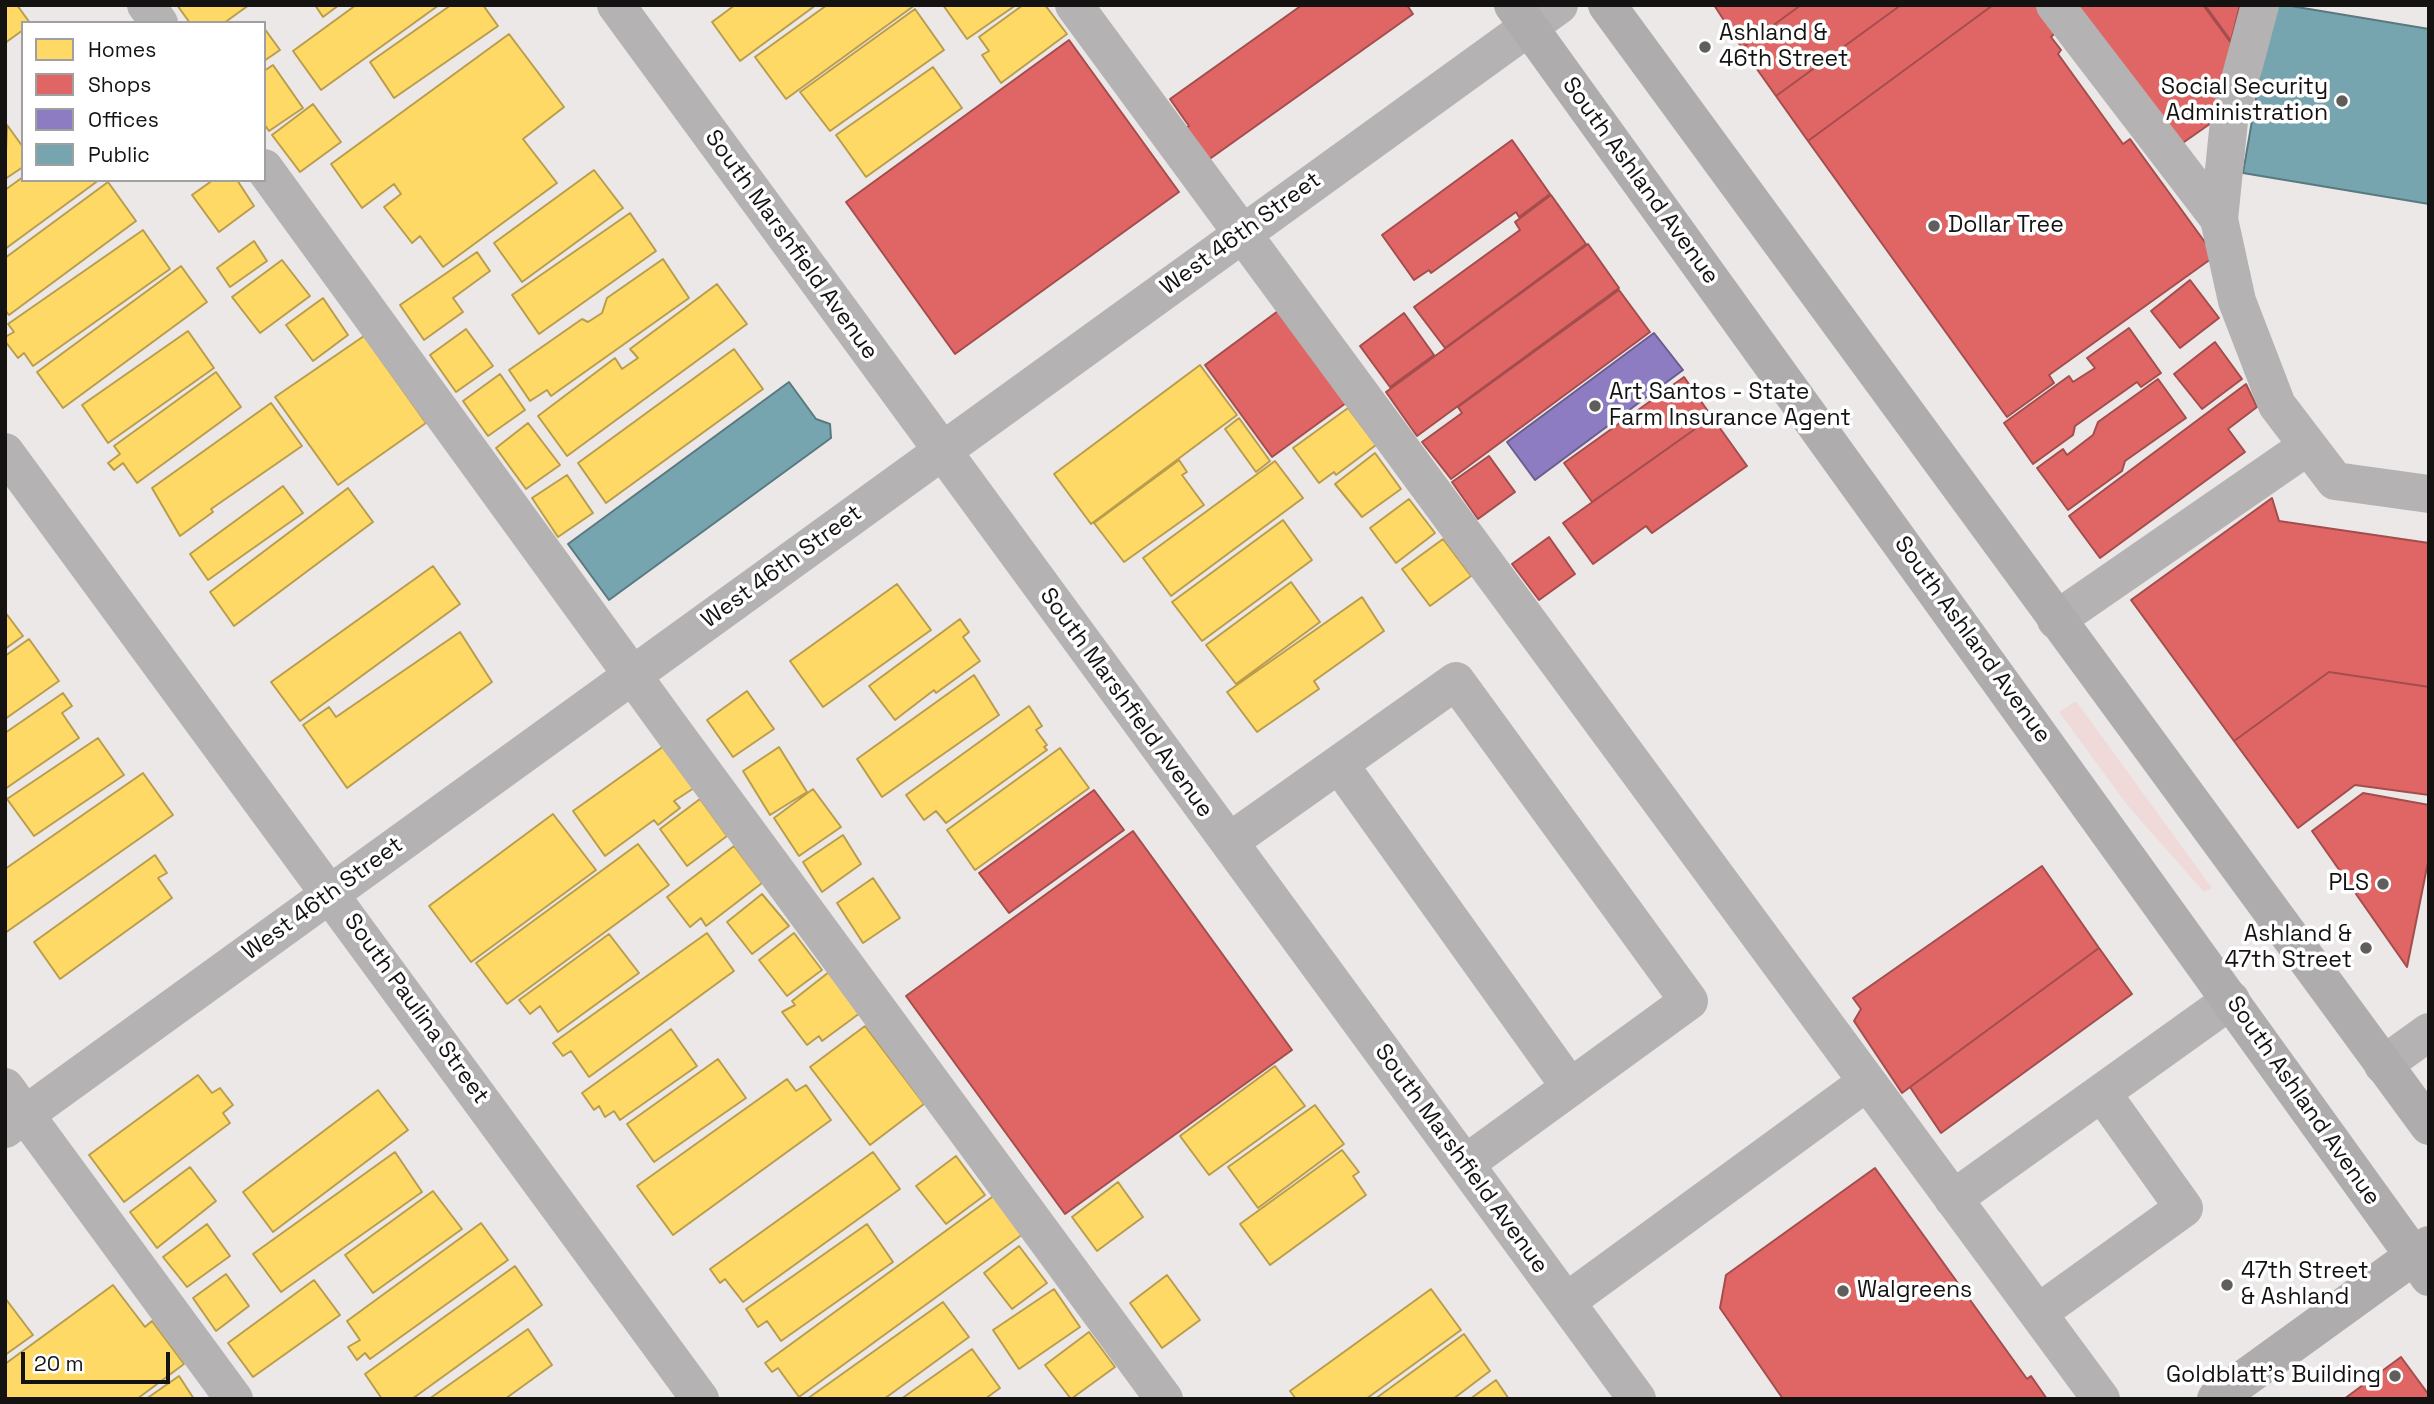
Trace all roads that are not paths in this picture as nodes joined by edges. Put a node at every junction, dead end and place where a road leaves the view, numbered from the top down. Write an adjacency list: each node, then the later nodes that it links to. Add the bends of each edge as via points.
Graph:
1 (146, 5): 8 (street)
2 (616, 5): 14 (street, South Marshfield Avenue)
3 (1074, 5): 11 (street)
4 (1606, 5): 16 (main road)
5 (2055, 5): 10 (street)
6 (2260, 5): 10 (street, via 2229,121)
7 (1534, 12): 11 (street, West 46th Street); 21 (main road, South Ashland Avenue)
8 (158, 21)
9 (266, 171): 17 (street)
10 (2218, 219): 12 (street, via 2237,301 2277,405)
11 (1242, 234): 14 (street, West 46th Street); 24 (street)
12 (2308, 446): 15 (street, via 2335,481); 16 (street)
13 (5, 452): 20 (street, South Paulina Street)
14 (941, 452): 17 (street, West 46th Street); 19 (street, South Marshfield Avenue)
15 (2429, 494)
16 (2056, 620): 23 (main road)
17 (632, 675): 20 (street, West 46th Street); 37 (street)
18 (1339, 764): 19 (street); 25 (street); 25 (street, via 1457,681 1689,1001)
19 (1229, 842): 29 (street, South Marshfield Avenue)
20 (331, 893): 27 (street, West 46th Street); 36 (street, South Paulina Street)
21 (2231, 1000): 26 (street); 31 (main road, South Ashland Avenue)
22 (2429, 1032): 23 (street)
23 (2383, 1065): 28 (main road)
24 (1867, 1082): 30 (street); 32 (street)
25 (1570, 1087): 29 (street)
26 (2102, 1093): 30 (street); 33 (street, via 2184,1208)
27 (12, 1110): 35 (street)
28 (2429, 1126)
29 (1465, 1164): 32 (street, South Marshfield Avenue)
30 (1953, 1199): 33 (street)
31 (2424, 1259): 39 (main road)
32 (1566, 1302): 34 (street, South Marshfield Avenue)
33 (2038, 1313): 38 (street)
34 (1624, 1394)
35 (234, 1399)
36 (700, 1399)
37 (1164, 1399)
38 (2101, 1399)
39 (2216, 1399)

